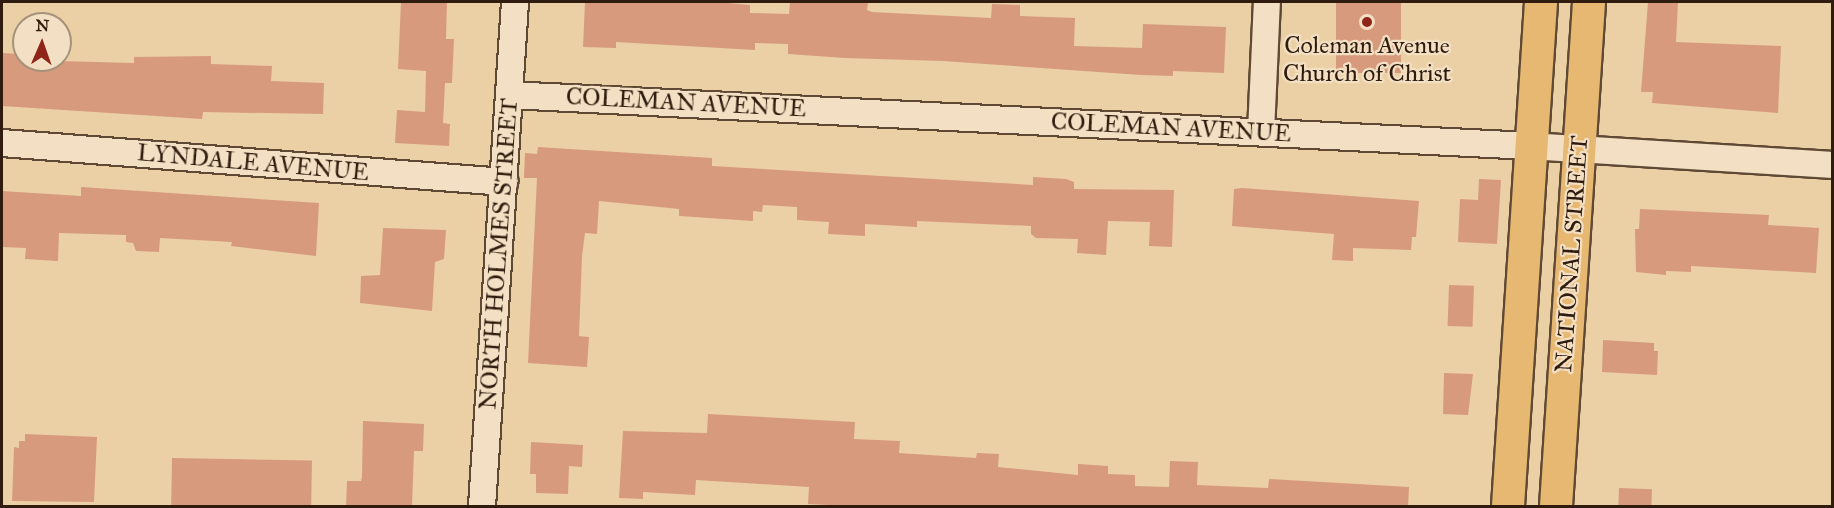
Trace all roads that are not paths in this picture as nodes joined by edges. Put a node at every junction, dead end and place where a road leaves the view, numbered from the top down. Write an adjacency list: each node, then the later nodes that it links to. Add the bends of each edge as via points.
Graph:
1 (515, 2): 5 (street, NORTH HOLMES STREET)
2 (1267, 2): 6 (street)
3 (1541, 2): 8 (main road, NATIONAL STREET)
4 (1589, 2): 9 (main road, NATIONAL STREET)
5 (509, 95): 6 (street, COLEMAN AVENUE); 11 (street, NORTH HOLMES STREET)
6 (1261, 132): 8 (street, COLEMAN AVENUE)
7 (2, 143): 11 (street, LYNDALE AVENUE)
8 (1530, 146): 9 (street, COLEMAN AVENUE); 13 (main road, NATIONAL STREET)
9 (1578, 149): 10 (street, COLEMAN AVENUE); 14 (main road, NATIONAL STREET)
10 (1833, 165)
11 (504, 182): 12 (street, NORTH HOLMES STREET)
12 (482, 507)
13 (1508, 507)
14 (1556, 507)

